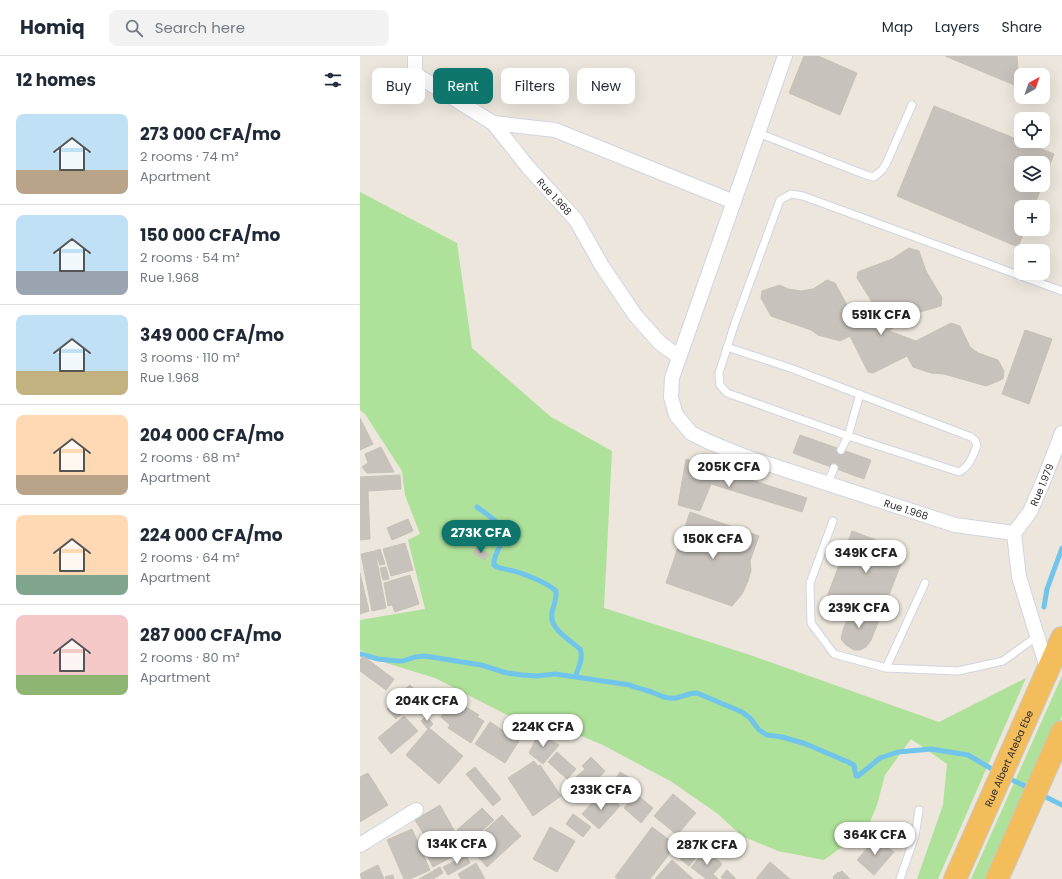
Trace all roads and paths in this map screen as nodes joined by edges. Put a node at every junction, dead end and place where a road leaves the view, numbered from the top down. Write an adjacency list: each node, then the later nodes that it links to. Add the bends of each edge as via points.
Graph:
1 (415, 56): 4 (street, Rue 1.968, via 415,74)
2 (786, 56): 5 (street)
3 (912, 105): 5 (lane, via 886,164 874,177)
4 (493, 123): 6 (street, via 555,130); 9 (street, Rue 1.968, via 528,167 576,220 602,266 635,315 660,343)
5 (758, 133): 6 (street)
6 (734, 202): 9 (street)
7 (1062, 291): 8 (lane, via 803,196 791,194 780,200)
8 (727, 347): 10 (lane); 12 (lane, via 719,373 720,385 727,394)
9 (679, 357): 15 (street, Rue 1.968, via 672,378 671,397 676,415 691,433 746,457)
10 (860, 394): 12 (lane); 12 (lane, via 971,437 977,446 970,463 959,472)
11 (1062, 433): 17 (street, Rue 1.979, via 1030,512)
12 (848, 436): 13 (lane)
13 (841, 450)
14 (834, 468): 15 (lane)
15 (828, 482): 17 (street, Rue 1.968, via 955,525)
16 (833, 520): 21 (lane, via 810,583 811,623 834,654)
17 (1014, 533): 19 (street, via 1019,577)
18 (925, 583): 21 (lane)
19 (1036, 637): 21 (lane, via 1002,661 958,671); 22 (street)
20 (1062, 638): 22 (highway, Rue Albert Ateba Ebe)
21 (886, 668)
22 (1048, 671): 28 (highway, Rue Albert Ateba Ebe)
23 (1062, 732): 29 (highway)
24 (416, 810): 26 (street)
25 (919, 810): 27 (lane, via 915,836)
26 (360, 844)
27 (900, 879)
28 (955, 879)
29 (997, 879)

